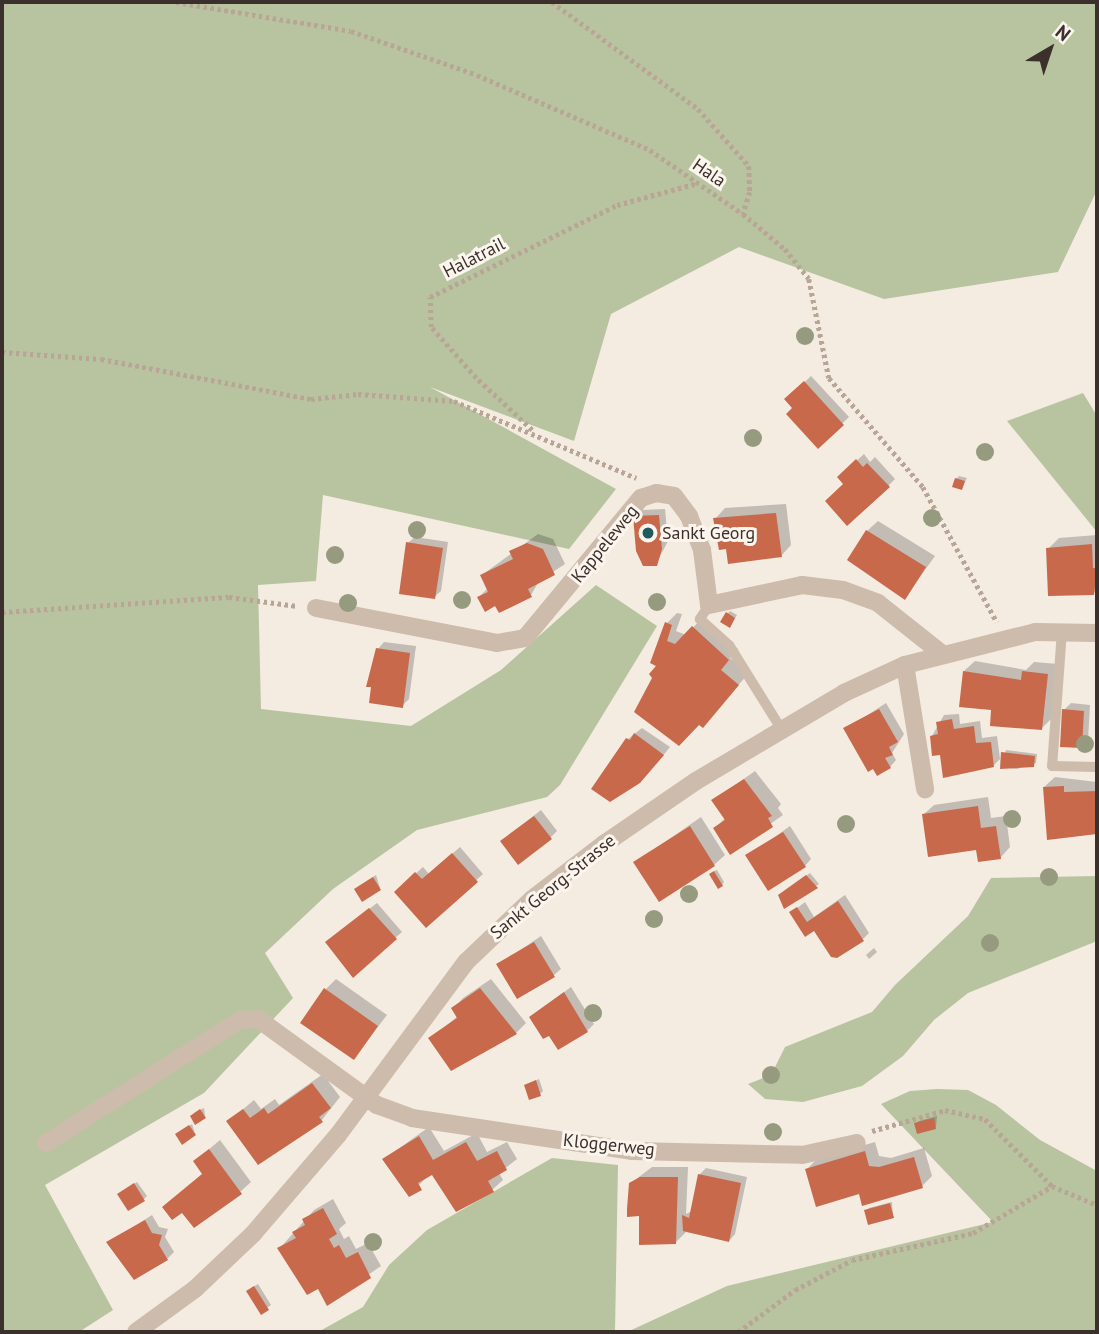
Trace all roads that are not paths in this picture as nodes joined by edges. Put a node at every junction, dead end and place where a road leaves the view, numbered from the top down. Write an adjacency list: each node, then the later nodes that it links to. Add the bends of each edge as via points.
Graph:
1 (709, 605): 2 (street, Kappeleweg, via 702,550 689,516 674,496 656,493 641,498 525,638 497,643); 5 (street, via 802,585 843,590 878,603); 7 (lane, via 700,619 729,645)
2 (316, 608)
3 (1062, 631): 4 (street, Sankt Georg-Strasse); 5 (street, Sankt Georg-Strasse); 8 (lane, via 1052,766)
4 (1097, 633)
5 (941, 653): 6 (street, Sankt Georg-Strasse)
6 (905, 665): 7 (street, Sankt Georg-Strasse, via 844,693); 9 (street)
7 (782, 730): 10 (street, Sankt Georg-Strasse, via 673,797 531,900 466,962)
8 (1097, 767)
9 (925, 789)
10 (366, 1097): 11 (street, Kloggerweg, via 258,1019 240,1020); 12 (street, Kloggerweg, via 412,1118 632,1151 803,1155); 13 (street, Sankt Georg-Strasse, via 253,1234 195,1289)
11 (46, 1143)
12 (857, 1143)
13 (136, 1332)

